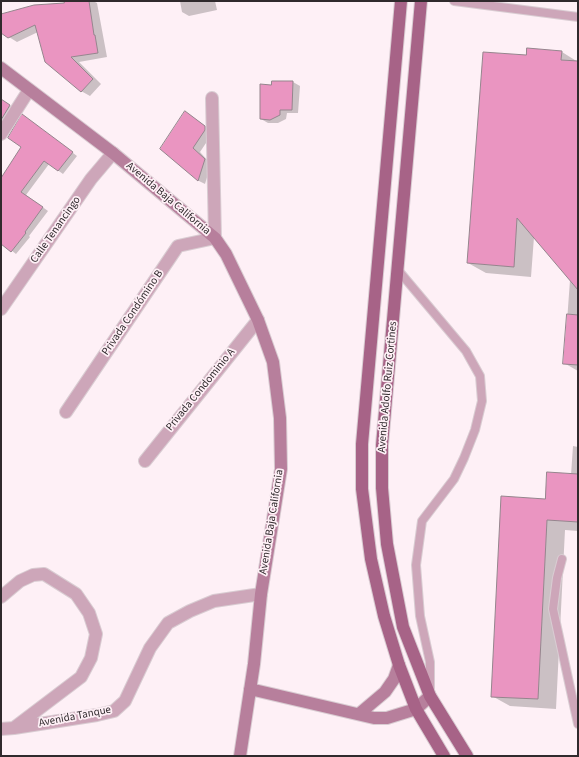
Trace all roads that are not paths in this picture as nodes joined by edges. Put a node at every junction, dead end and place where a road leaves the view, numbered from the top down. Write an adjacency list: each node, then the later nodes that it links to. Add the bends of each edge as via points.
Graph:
1 (401, 1): 19 (main road, Avenida Adolfo Ruiz Cortines, via 362,444 362,489 371,559)
2 (422, 1): 11 (main road, Avenida Adolfo Ruiz Cortines)
3 (454, 1): 4 (lane)
4 (578, 17)
5 (1, 68): 6 (main road, Avenida Baja California)
6 (30, 90): 8 (street); 9 (main road, Avenida Baja California)
7 (212, 98): 10 (street)
8 (1, 134)
9 (113, 153): 10 (main road, Avenida Baja California); 12 (street, Calle Tenancingo, via 91,179)
10 (215, 238): 13 (main road, Avenida Baja California, via 226,254); 14 (street, Privada Condómino B, via 178,246)
11 (398, 270): 21 (main road, Avenida Adolfo Ruiz Cortines, via 382,445 382,488 387,544 403,627); 21 (lane, via 466,351 480,376 482,401 475,430 454,479 422,521 416,565 420,616 430,662)
12 (1, 309)
13 (258, 320): 15 (street, Privada Condominio A); 17 (main road, Avenida Baja California, via 273,362 280,418 281,470)
14 (66, 412)
15 (145, 461)
16 (562, 559): 24 (lane, via 553,609)
17 (261, 594): 20 (main road, Avenida Baja California); 25 (street, Avenida Tanque, via 214,601 168,623 150,648 125,701 114,711)
18 (1, 597): 25 (street, via 32,574 44,574 76,594 89,614 96,634 91,658 81,677)
19 (399, 665): 22 (main road, Avenida Adolfo Ruiz Cortines); 23 (main road, via 385,692)
20 (250, 689): 23 (main road); 27 (main road, Avenida Baja California)
21 (430, 696): 22 (main road); 29 (main road, Avenida Adolfo Ruiz Cortines)
22 (416, 709): 23 (main road, via 387,718); 28 (main road, Avenida Adolfo Ruiz Cortines)
23 (359, 714)
24 (578, 724)
25 (14, 728): 26 (street, Avenida Tanque)
26 (1, 729)
27 (240, 756)
28 (444, 756)
29 (468, 756)

